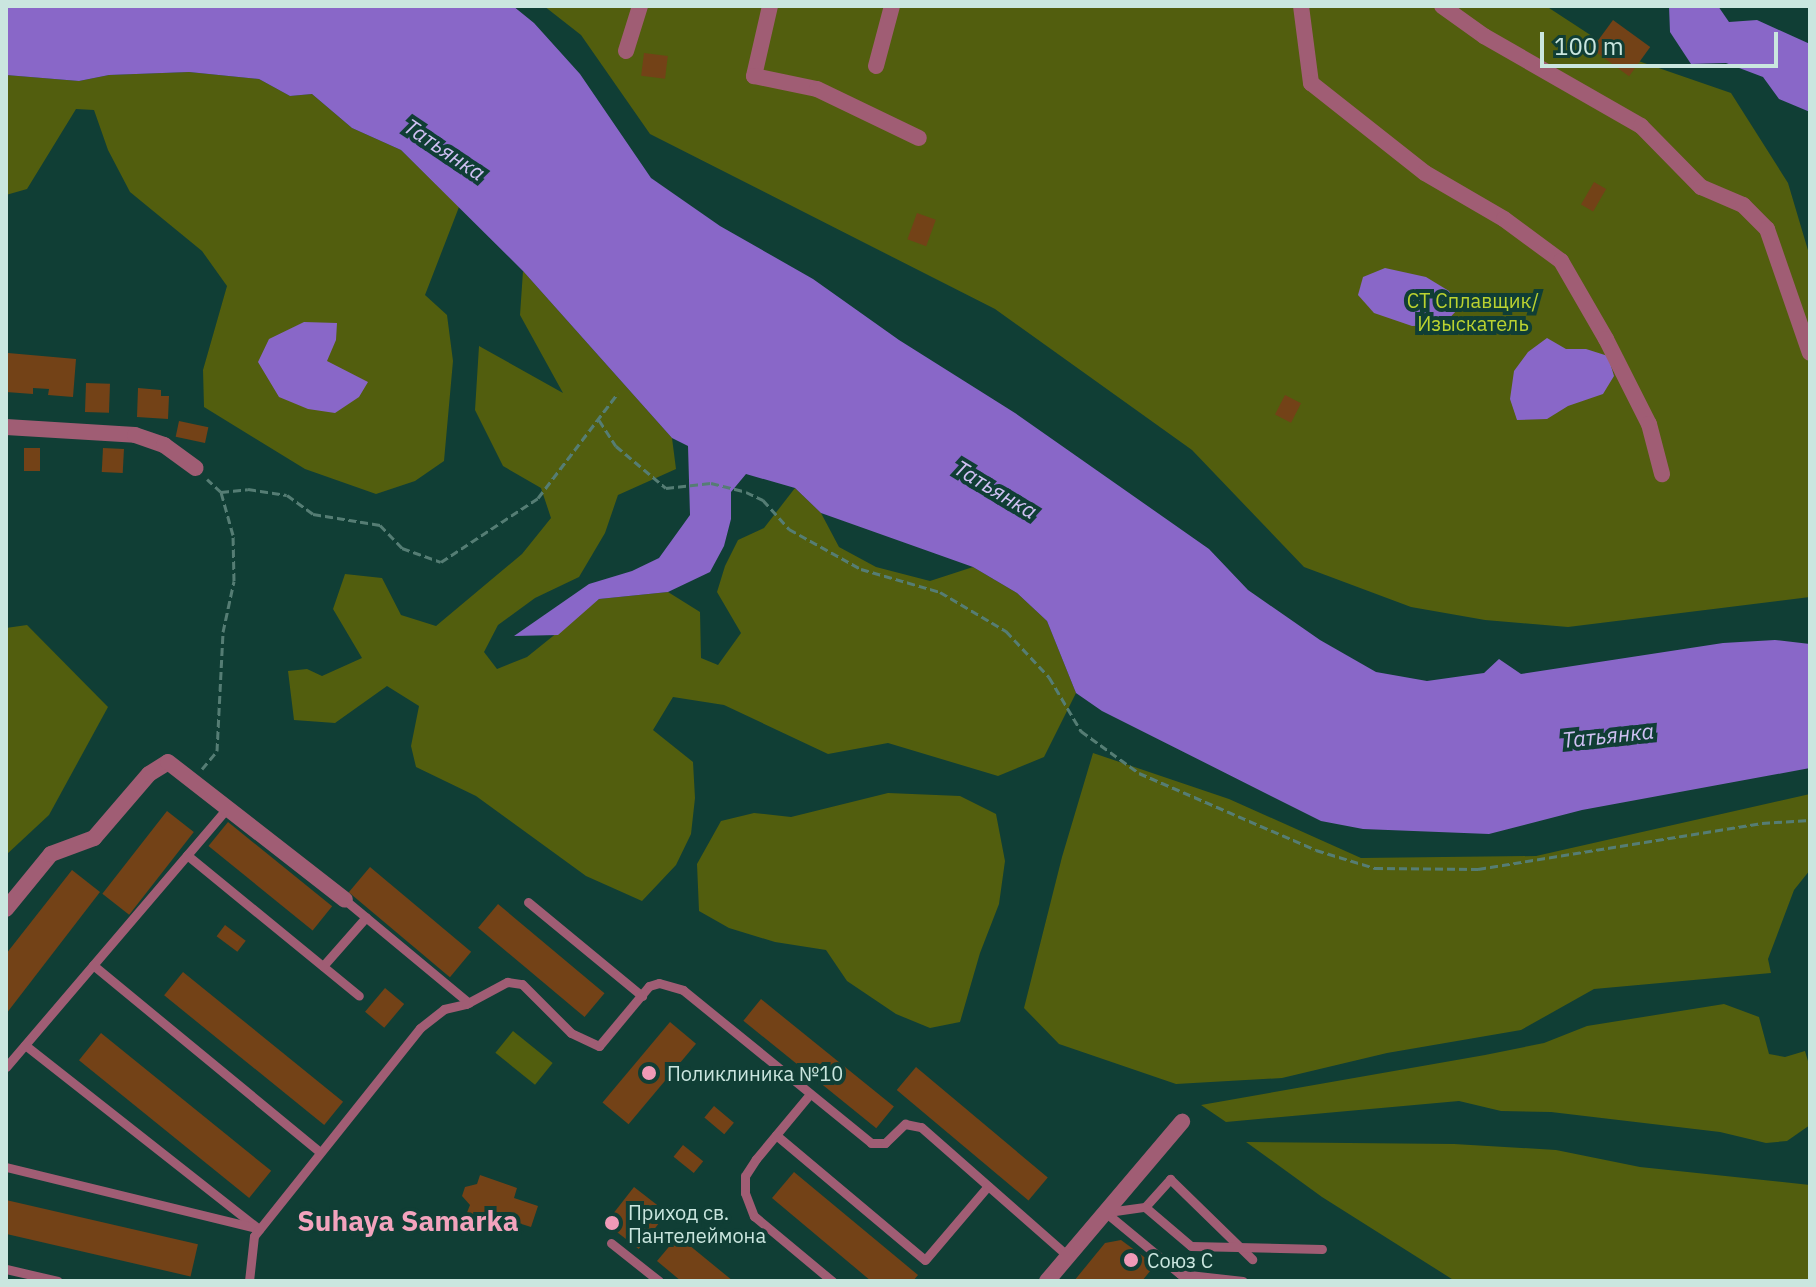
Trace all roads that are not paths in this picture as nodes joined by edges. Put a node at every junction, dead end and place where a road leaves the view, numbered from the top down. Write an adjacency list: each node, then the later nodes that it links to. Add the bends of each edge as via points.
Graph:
1 (640, 6): 6 (street)
2 (770, 6): 8 (street, via 754,76 817,89)
3 (892, 6): 7 (street)
4 (1301, 6): 12 (street, via 1311,83 1425,173 1504,219 1561,261 1649,424)
5 (1442, 6): 9 (street, via 1484,36 1641,126 1701,187 1743,205 1767,229)
6 (626, 51)
7 (876, 66)
8 (919, 138)
9 (1810, 353)
10 (6, 427): 11 (street, via 135,435 164,445)
11 (196, 468)
12 (1662, 474)
13 (227, 808): 14 (lane); 15 (street); 17 (street, via 168,762 149,774 94,838 51,854)
14 (187, 855): 19 (lane); 20 (lane)
15 (345, 900): 18 (lane)
16 (528, 902): 22 (lane)
17 (6, 909)
18 (366, 917): 20 (lane); 23 (lane)
19 (93, 965): 24 (lane); 29 (lane)
20 (323, 966): 21 (lane)
21 (359, 996)
22 (642, 996): 23 (lane, via 599,1046 571,1033 522,984 507,982); 26 (lane, via 659,983 683,990)
23 (469, 1003): 29 (lane, via 444,1009 420,1028)
24 (25, 1045): 25 (lane); 34 (lane)
25 (6, 1067)
26 (810, 1094): 28 (lane); 31 (lane, via 871,1143 885,1143 905,1124 921,1127)
27 (1182, 1122): 33 (street)
28 (776, 1135): 31 (lane, via 925,1260); 45 (lane, via 745,1176 745,1193 754,1216)
29 (320, 1152): 34 (lane)
30 (6, 1167): 34 (lane)
31 (988, 1186): 38 (lane)
32 (1145, 1207): 33 (lane); 36 (lane, via 1191,1246); 36 (lane, via 1170,1179)
33 (1105, 1212): 38 (street); 41 (lane)
34 (259, 1229): 43 (lane, via 250,1253)
35 (611, 1243): 44 (lane)
36 (1240, 1247): 37 (lane); 39 (lane)
37 (1322, 1249)
38 (1068, 1256): 46 (street)
39 (1252, 1259)
40 (6, 1269): 42 (lane)
41 (1191, 1278): 47 (lane)
42 (58, 1281)
43 (249, 1281)
44 (659, 1281)
45 (832, 1281)
46 (1047, 1281)
47 (1236, 1281)

